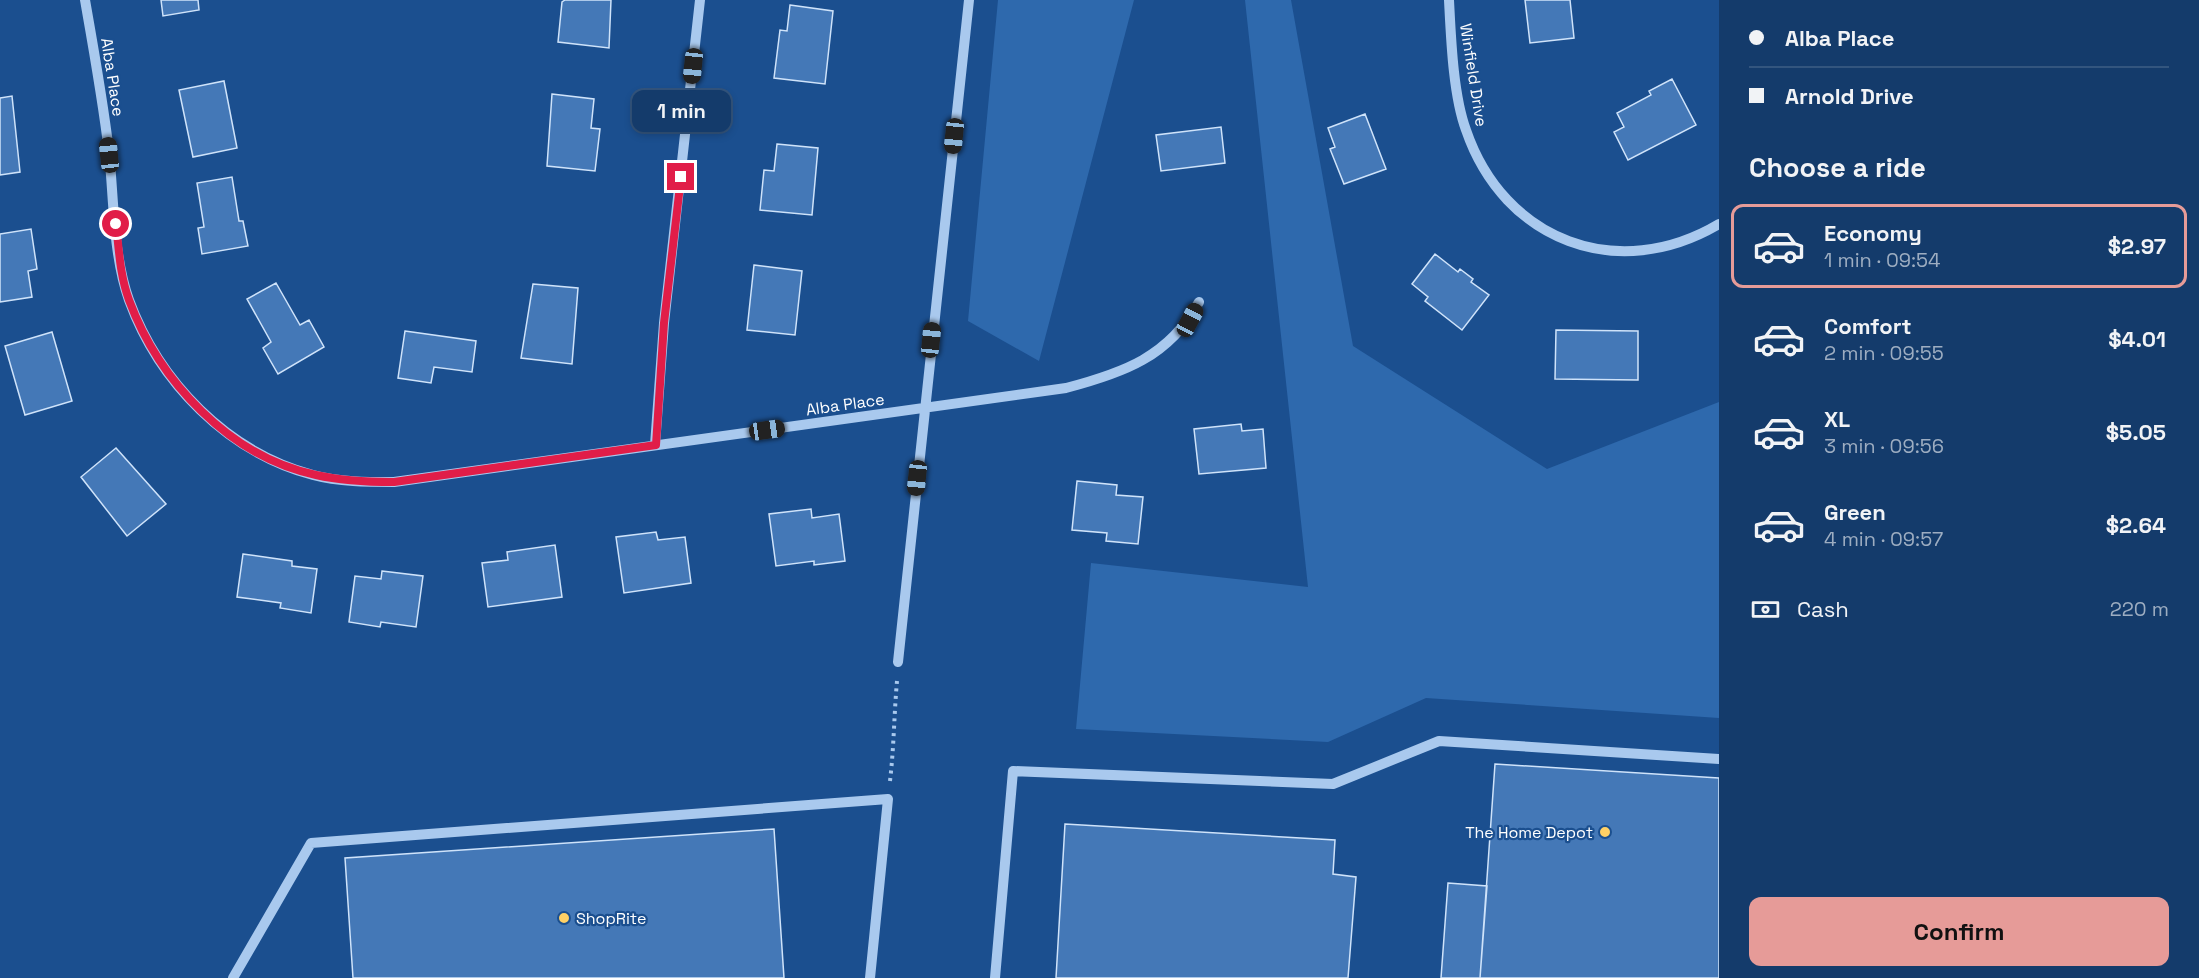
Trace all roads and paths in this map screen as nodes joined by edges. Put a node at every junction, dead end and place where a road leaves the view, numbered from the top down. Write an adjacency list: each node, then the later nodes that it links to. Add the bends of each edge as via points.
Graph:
1 (86, 0): 8 (street, Alba Place, via 121,270 129,300 170,377 226,433 296,470 354,482 394,482)
2 (700, 0): 8 (street, via 664,323)
3 (969, 0): 7 (street)
4 (1449, 0): 5 (street, Winfield Drive, via 1452,51 1465,129 1480,165 1533,224 1577,246 1626,251 1685,241)
5 (1719, 224)
6 (1199, 302): 7 (street, Alba Place, via 1173,340 1140,362 1104,378 1066,388)
7 (923, 408): 8 (street, Alba Place); 9 (street)
8 (656, 445)
9 (898, 662): 11 (path, via 896,737)
10 (1719, 759): 14 (street, via 1439,741 1334,784 1013,771)
11 (888, 799): 12 (street, via 310,843); 13 (street)
12 (233, 978)
13 (870, 978)
14 (995, 978)

